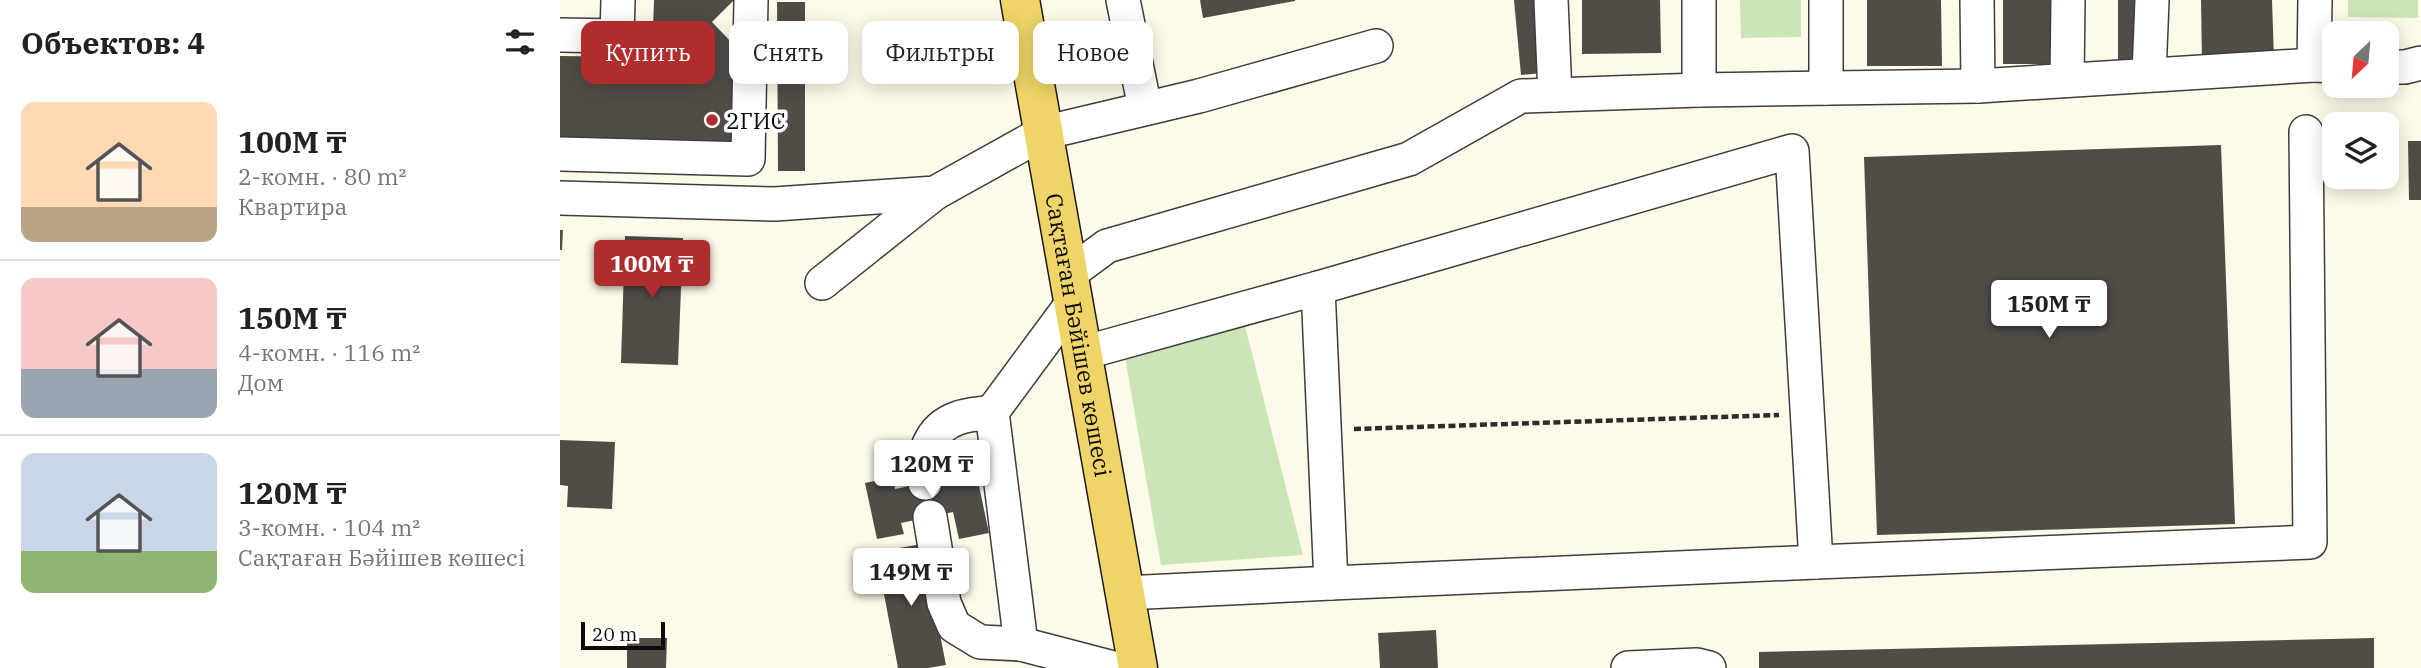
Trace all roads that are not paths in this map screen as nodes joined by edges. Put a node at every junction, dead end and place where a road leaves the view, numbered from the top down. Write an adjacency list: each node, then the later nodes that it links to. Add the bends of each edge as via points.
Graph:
1 (618, 0): 12 (lane, via 617,36)
2 (751, 0): 27 (lane, via 748,159)
3 (1020, 0): 25 (main road, Сақтаған Бәйішев көшесі)
4 (1123, 0): 24 (lane)
5 (1551, 0): 23 (lane)
6 (1699, 0): 22 (lane)
7 (1826, 0): 21 (lane)
8 (1977, 0): 20 (lane)
9 (2068, 0): 19 (lane)
10 (2152, 0): 18 (lane)
11 (2315, 0): 14 (lane)
12 (560, 35)
13 (1376, 46): 24 (lane)
14 (2322, 51)
15 (2421, 63): 17 (lane)
16 (2322, 65): 18 (lane)
17 (2399, 67)
18 (2149, 75): 19 (lane)
19 (2067, 80): 20 (lane)
20 (1978, 86): 21 (lane)
21 (1826, 88): 22 (lane)
22 (1699, 90): 23 (lane)
23 (1555, 95): 31 (lane, via 1521,96 1409,159 1107,246)
24 (1145, 108): 25 (lane)
25 (1044, 132): 28 (lane); 31 (main road, Сақтаған Бәйішев көшесі)
26 (2306, 132): 37 (lane, via 2310,542)
27 (560, 153)
28 (936, 193): 29 (lane, via 775,204); 30 (lane)
29 (560, 198)
30 (822, 283)
31 (1071, 287): 33 (main road, Сақтаған Бәйішев көшесі); 34 (lane)
32 (1318, 288): 33 (lane); 37 (lane, via 1792,151); 38 (lane)
33 (1083, 353): 39 (main road, Сақтаған Бәйішев көшесі)
34 (992, 412): 35 (lane, via 956,418 931,437 923,469); 40 (lane)
35 (925, 483)
36 (930, 517): 40 (lane, via 944,603 954,626 980,642)
37 (1816, 562): 38 (lane)
38 (1331, 583): 39 (lane)
39 (1125, 593): 42 (main road, Сақтаған Бәйішев көшесі)
40 (1021, 644): 41 (lane)
41 (1114, 668)
42 (1138, 668)
43 (1628, 668): 44 (lane)
44 (1709, 668)

